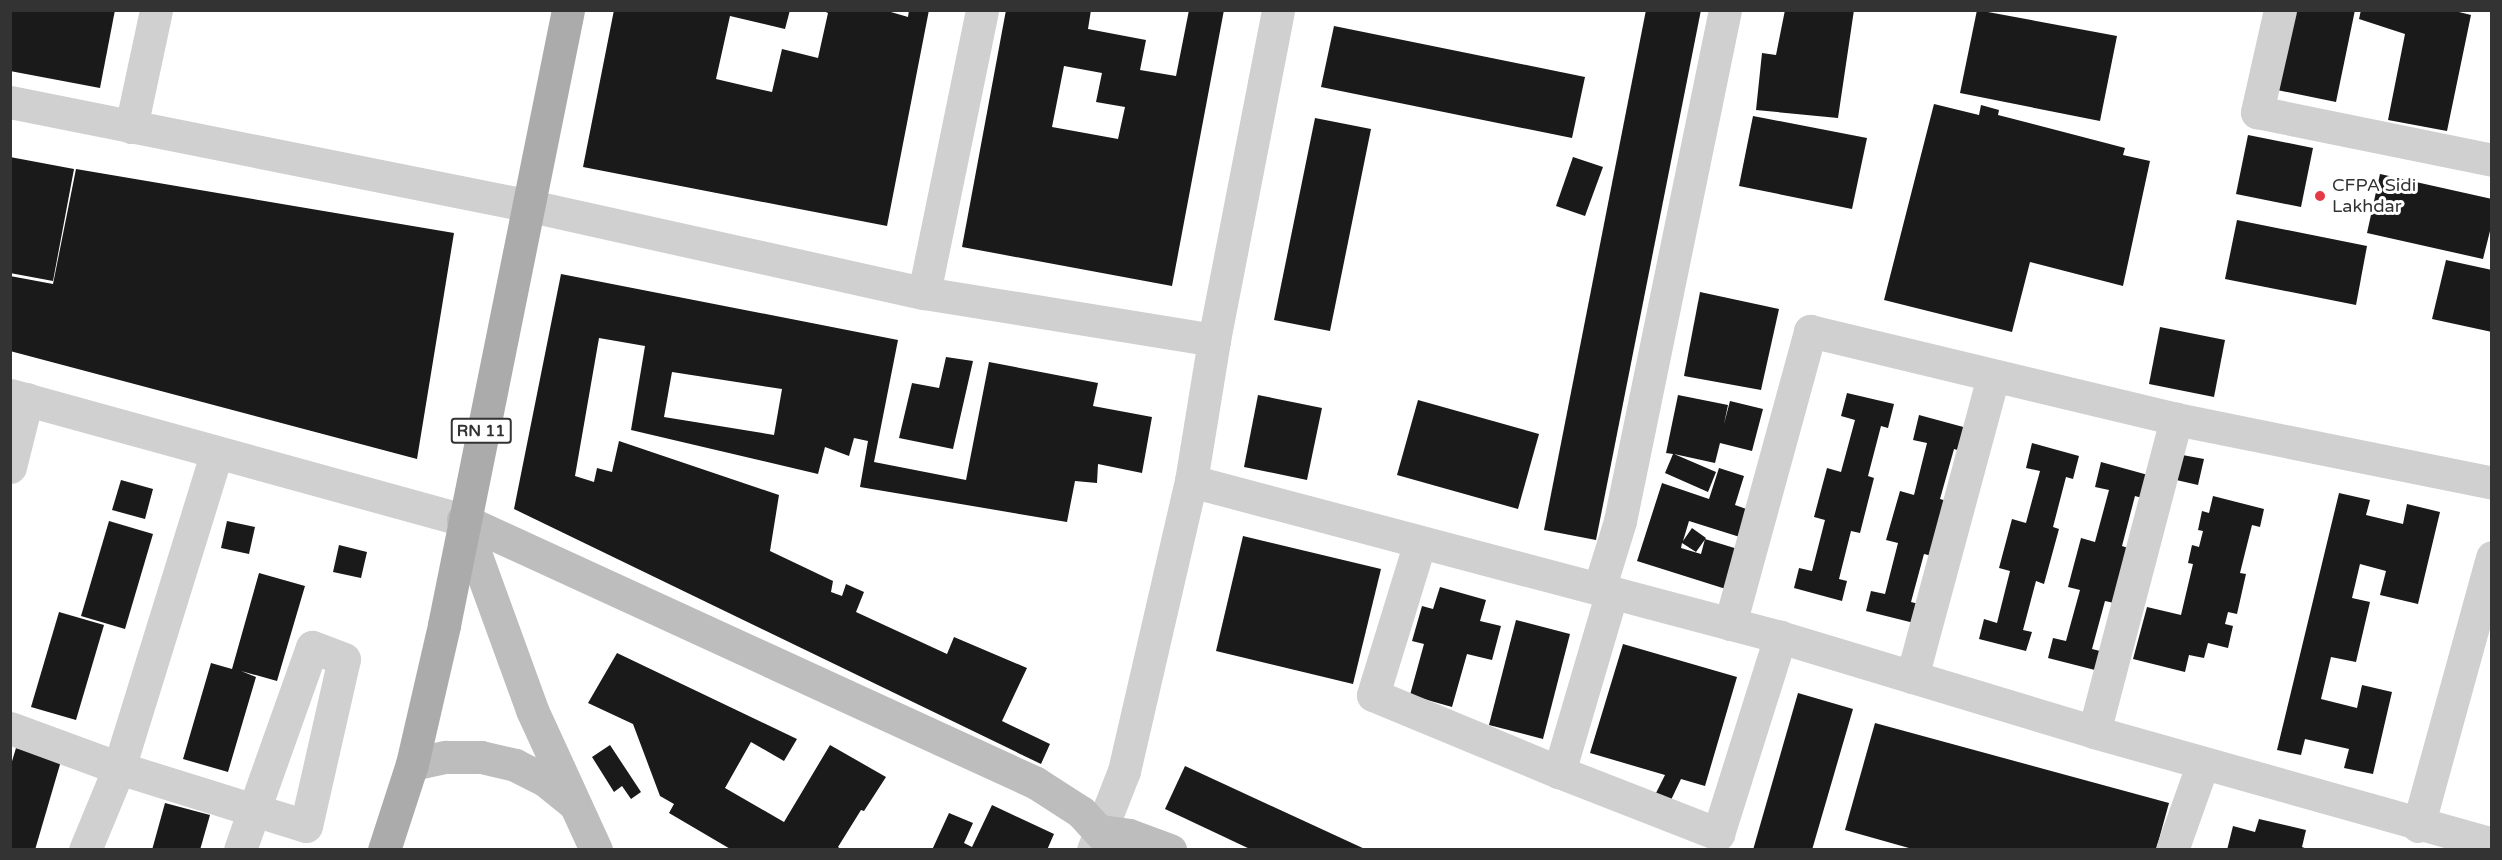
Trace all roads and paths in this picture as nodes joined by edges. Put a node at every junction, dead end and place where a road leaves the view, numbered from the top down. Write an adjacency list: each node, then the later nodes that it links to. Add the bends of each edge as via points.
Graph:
1 (156, 10): 8 (street)
2 (568, 10): 10 (main road, RN 11)
3 (982, 10): 11 (street)
4 (1278, 10): 12 (street)
5 (1725, 10): 23 (street)
6 (2280, 10): 9 (street, via 2257,111)
7 (10, 102): 8 (street)
8 (132, 127): 10 (street)
9 (2492, 160)
10 (526, 205): 11 (street); 20 (main road, RN 11)
11 (924, 293): 12 (street)
12 (1214, 340): 18 (street)
13 (1993, 377): 15 (street); 24 (street, via 1810,331); 27 (street)
14 (19, 397): 16 (street); 17 (street)
15 (2176, 419): 19 (street); 29 (street)
16 (216, 455): 20 (street); 32 (street)
17 (10, 467)
18 (1191, 481): 21 (street); 38 (street, via 1124,771)
19 (2492, 483)
20 (463, 520): 30 (main road, RN 11); 34 (main road, via 507,647); 38 (main road, via 1036,783 1059,796)
21 (1420, 542): 23 (street); 33 (street, via 1373,695)
22 (2492, 557): 25 (street)
23 (1606, 590): 24 (street); 33 (street)
24 (1730, 624): 26 (street)
25 (2483, 630): 36 (street)
26 (1780, 637): 27 (street); 33 (street, via 1718,834)
27 (1912, 677): 29 (street)
28 (10, 728): 32 (street)
29 (2094, 732): 31 (street)
30 (411, 764): 34 (main road, via 446,757 480,757 515,765 546,781); 42 (main road, RN 11)
31 (2203, 764): 36 (street); 45 (street)
32 (119, 768): 35 (street); 40 (street)
33 (1559, 772)
34 (573, 803): 43 (main road)
35 (254, 810): 37 (street); 37 (street, via 312,647 344,659); 41 (street)
36 (2418, 826): 39 (street)
37 (300, 837)
38 (1103, 843): 44 (main road, via 1129,835)
39 (2492, 844)
40 (85, 849)
41 (240, 849)
42 (384, 849)
43 (596, 849)
44 (1170, 849)
45 (2172, 849)

